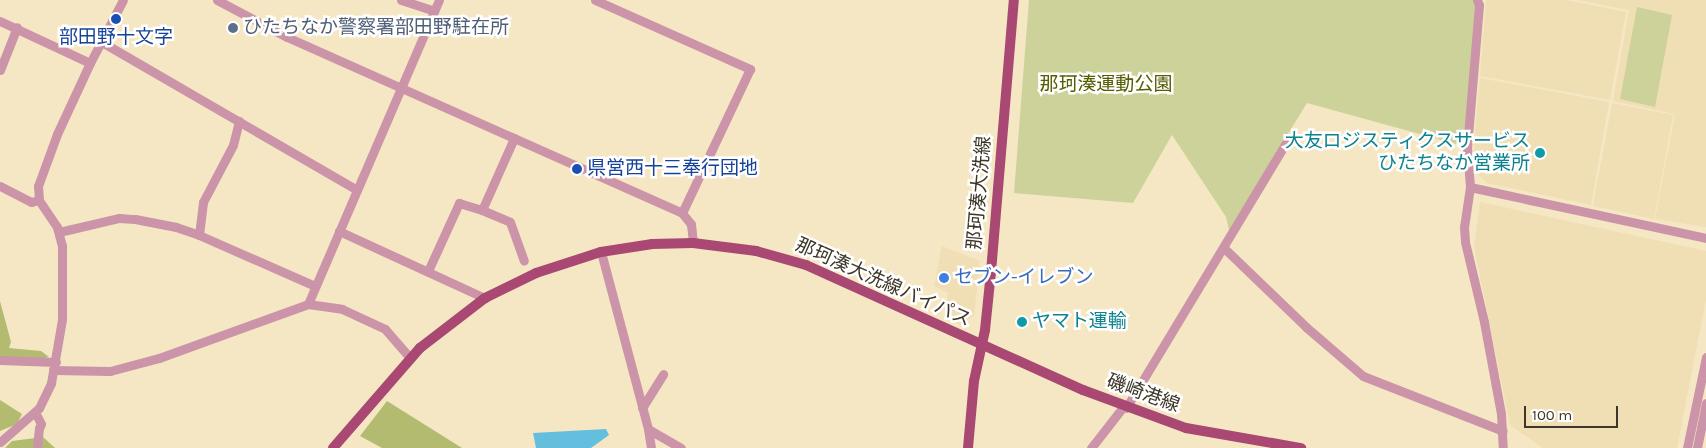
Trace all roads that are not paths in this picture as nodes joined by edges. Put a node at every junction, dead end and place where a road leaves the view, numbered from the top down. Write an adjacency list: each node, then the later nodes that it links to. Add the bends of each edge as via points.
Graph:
1 (123, 0): 11 (street)
2 (217, 0): 14 (street, via 287,37)
3 (401, 0): 8 (street)
4 (439, 0): 8 (street)
5 (596, 0): 23 (street, via 750,69)
6 (1014, 0): 36 (main road, 那珂湊大洗線, via 992,262)
7 (1477, 0): 19 (street, via 1467,147)
8 (434, 11): 14 (street)
9 (0, 21): 10 (street)
10 (17, 27): 12 (street); 13 (street)
11 (100, 41): 12 (street); 15 (street)
12 (90, 63): 21 (street, via 40,175)
13 (0, 70)
14 (402, 88): 16 (street); 20 (street)
15 (239, 121): 20 (street); 26 (street, via 233,145 203,202)
16 (514, 138): 22 (street); 23 (street)
17 (1289, 138): 29 (street)
18 (0, 186): 21 (street, via 32,202)
19 (1470, 187): 27 (street); 47 (street, via 1465,242 1484,322)
20 (358, 190): 24 (street)
21 (39, 200): 25 (street)
22 (482, 210): 31 (street, via 510,222); 32 (street, via 459,203)
23 (682, 213): 28 (street, via 692,224)
24 (339, 231): 32 (street); 33 (street)
25 (59, 232): 26 (street, via 119,218 176,227); 40 (street, via 63,304)
26 (199, 235): 33 (street)
27 (1706, 238)
28 (693, 243): 30 (main road, 那珂湊大洗線バイパス); 36 (main road, 那珂湊大洗線バイパス, via 756,251 806,264)
29 (1224, 248): 43 (street); 47 (street, via 1363,376)
30 (601, 252): 34 (main road, 那珂湊大洗線バイパス, via 536,273); 44 (street)
31 (524, 261)
32 (428, 271): 34 (street)
33 (315, 286): 35 (street)
34 (485, 298): 38 (main road, 那珂湊大洗線バイパス)
35 (308, 304): 38 (street, via 342,308 385,329); 40 (street, via 159,358 110,371)
36 (981, 345): 43 (main road, 磯崎港線); 53 (main road, 那珂湊大洗線)
37 (1706, 357): 57 (street)
38 (410, 358): 51 (main road, 那珂湊大洗線バイパス)
39 (0, 360): 40 (street)
40 (55, 366): 45 (street, via 48,392)
41 (663, 374): 44 (street)
42 (1706, 403): 58 (street)
43 (1125, 407): 54 (street); 55 (main road, 磯崎港線, via 1186,428)
44 (642, 408): 46 (street)
45 (35, 412): 48 (street); 50 (street, via 41,424)
46 (648, 430): 49 (street); 52 (street)
47 (1503, 431): 56 (street)
48 (0, 442)
49 (676, 446)
50 (37, 448)
51 (333, 448)
52 (651, 448)
53 (968, 448)
54 (1091, 448)
55 (1301, 448)
56 (1503, 448)
57 (1687, 448)
58 (1696, 448)

